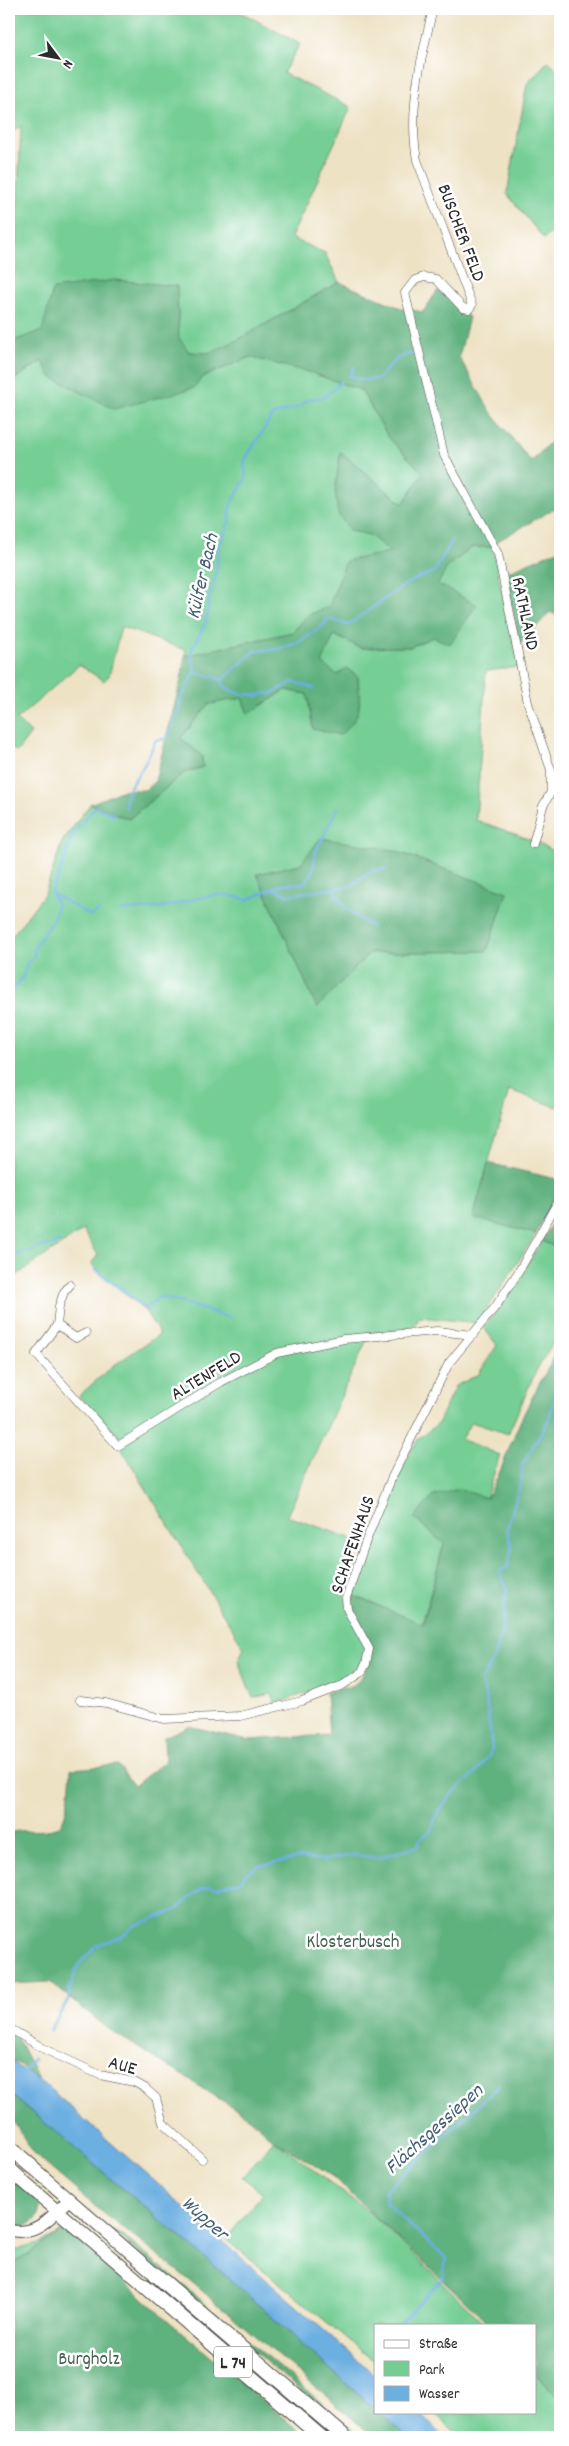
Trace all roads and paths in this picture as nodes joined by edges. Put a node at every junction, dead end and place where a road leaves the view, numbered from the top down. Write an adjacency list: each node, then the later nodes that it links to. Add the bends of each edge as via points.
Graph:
1 (433, 9): 2 (street, BUSCHER FELD, via 416,91 414,145 472,305 469,309 463,308 436,279 431,278 415,280 406,293)
2 (444, 455): 3 (street, RATHLAND, via 498,554 528,703 551,770 551,792 543,806)
3 (533, 844)
4 (560, 1198): 8 (street, SCHAFENHAUS, via 519,1271)
5 (70, 1285): 6 (street, ALTENFELD, via 59,1306)
6 (57, 1325): 7 (street, via 76,1338); 8 (street, ALTENFELD, via 36,1354 118,1446 221,1382 277,1353 344,1339 437,1331)
7 (86, 1333)
8 (473, 1335): 9 (street, SCHAFENHAUS, via 449,1363 397,1466 348,1593 347,1608 369,1649 361,1673 343,1685 302,1701 240,1716 164,1719 106,1703)
9 (80, 1700)
10 (9, 2028): 12 (street, AUE, via 100,2075 134,2082 145,2088 156,2098 163,2123)
11 (9, 2147): 13 (highway, L 74)
12 (202, 2159)
13 (31, 2166): 16 (main road, L 74)
14 (9, 2168): 15 (highway, L 74)
15 (20, 2179): 17 (main road, L 74)
16 (68, 2199): 17 (main road); 19 (main road, L 74)
17 (58, 2211): 18 (main road, via 33,2229); 20 (main road, L 74)
18 (9, 2230)
19 (155, 2274): 22 (highway, L 74)
20 (145, 2286): 21 (highway, L 74)
21 (321, 2437)
22 (345, 2437)

